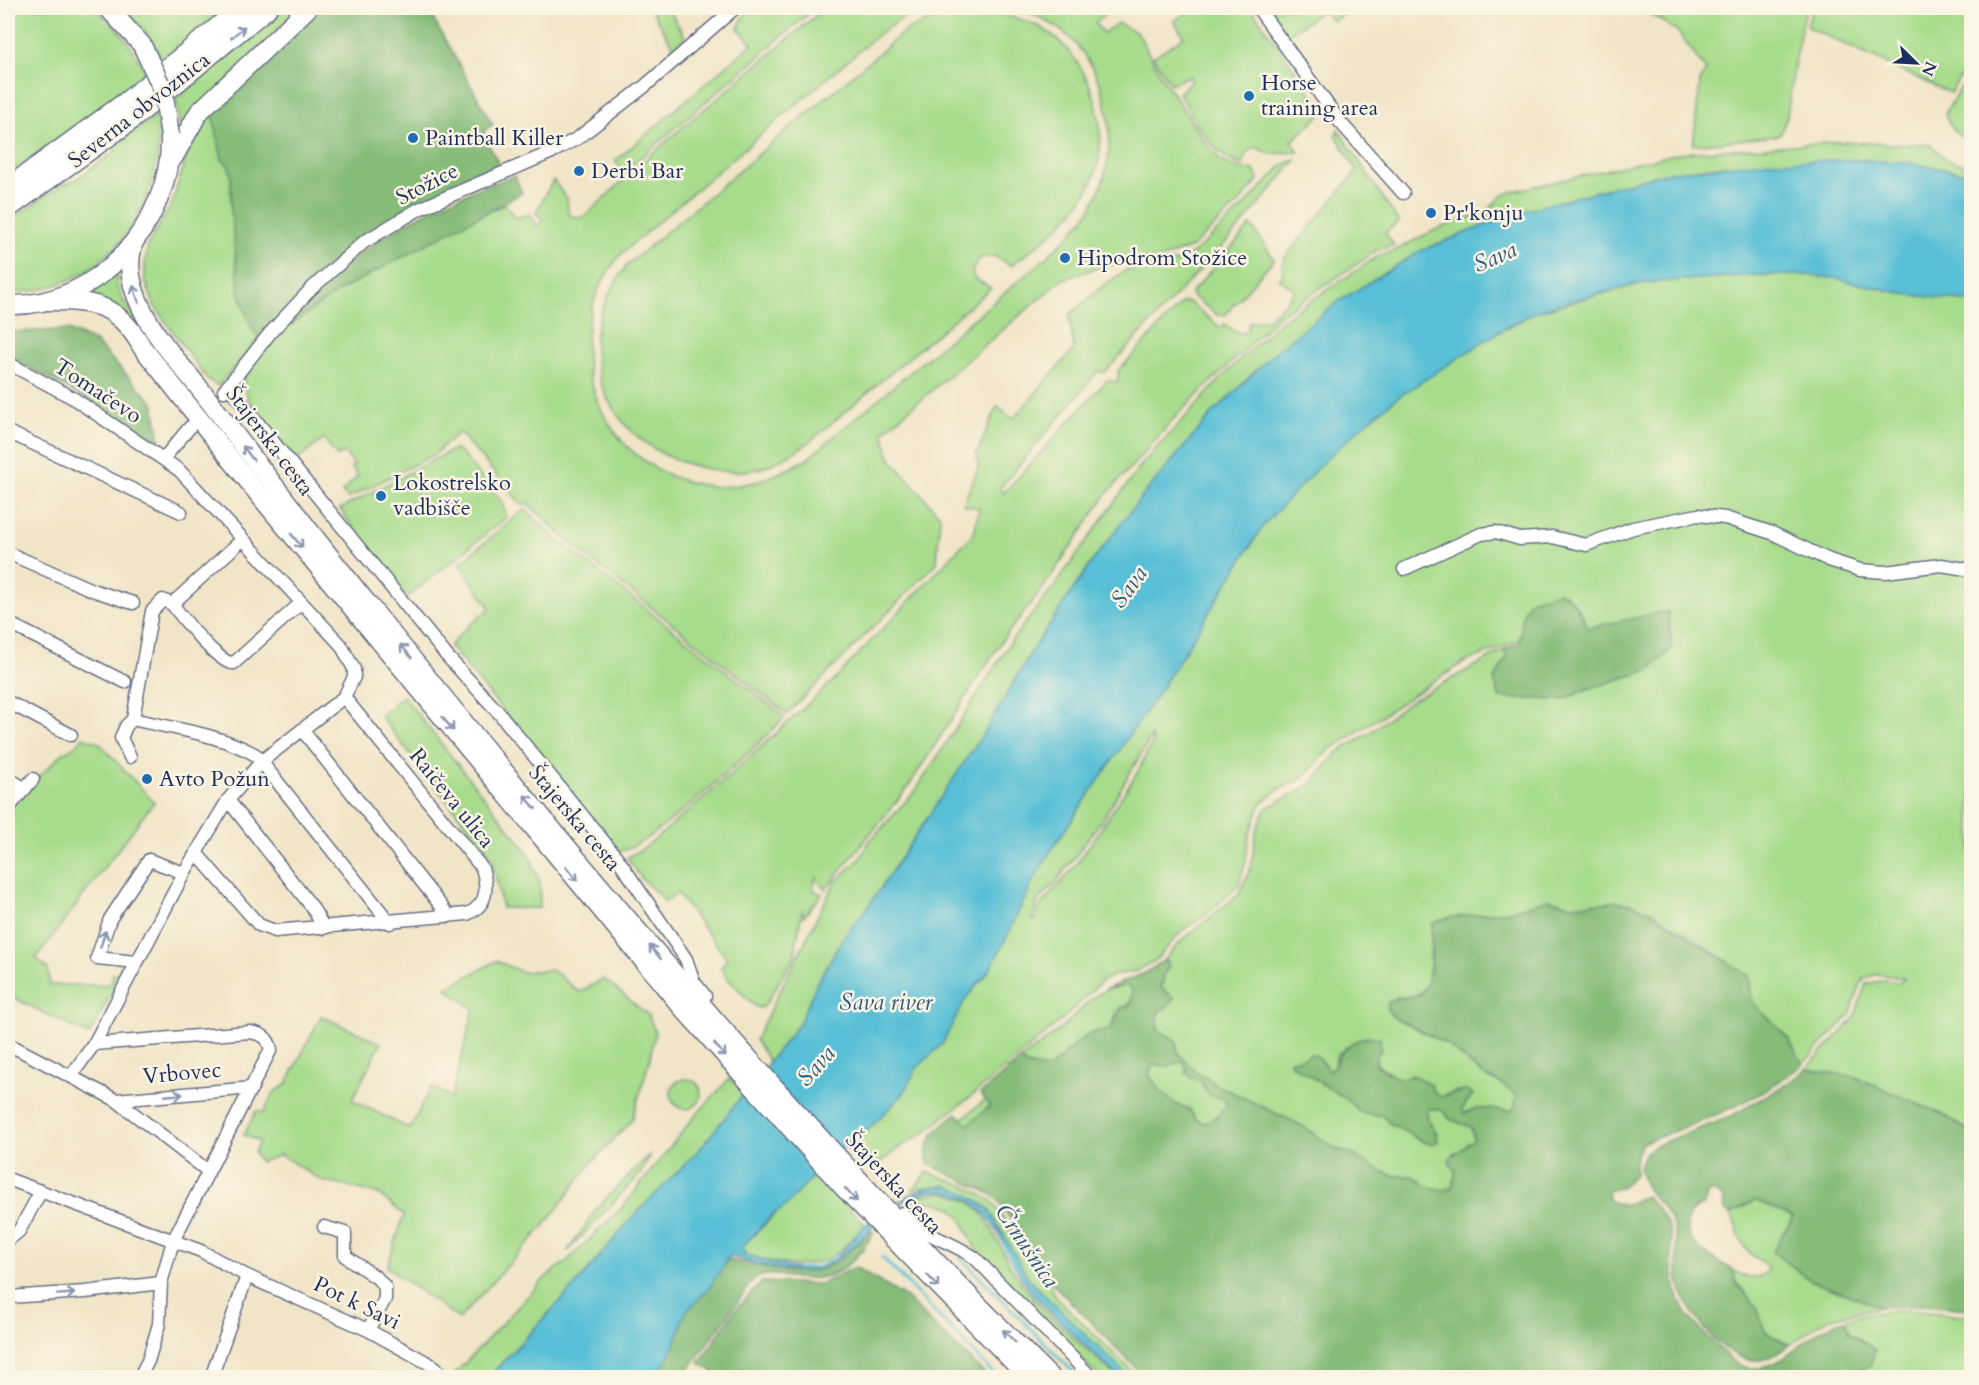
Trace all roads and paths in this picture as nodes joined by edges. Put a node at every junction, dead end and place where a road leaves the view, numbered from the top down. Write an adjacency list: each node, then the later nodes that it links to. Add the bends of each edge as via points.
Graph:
1 (108, 8): 8 (main road, bridge, via 142,45 166,99 170,136)
2 (243, 8): 9 (highway, Severna obvoznica, via 129,101)
3 (266, 8): 11 (highway, Severna obvoznica, one-way to 3, via 127,122)
4 (308, 8): 7 (main road)
5 (735, 8): 49 (street, Stožice, via 578,138 552,153 419,209 364,242 311,289 226,389 618,859 686,959 694,982)
6 (1258, 8): 10 (street, via 1340,122)
7 (230, 82): 8 (main road, via 190,124); 12 (main road, via 192,135 160,218)
8 (167, 171): 12 (main road, via 151,214)
9 (8, 189)
10 (1403, 193)
11 (8, 207)
12 (133, 245): 13 (main road, via 92,279); 49 (main road, Štajerska cesta, one-way to 12, via 306,527 153,327 133,285)
13 (47, 301): 14 (main road, Štajerska cesta); 16 (main road, Štajerska cesta, via 75,300 103,307 127,324)
14 (8, 305)
15 (8, 314): 16 (main road, Štajerska cesta, via 88,311 112,322)
16 (142, 347): 49 (main road, Štajerska cesta, one-way to 49, via 260,496)
17 (8, 363): 20 (street, Tomačevo, via 73,398)
18 (190, 427): 20 (street)
19 (8, 432): 21 (street)
20 (164, 458): 22 (street)
21 (181, 512)
22 (243, 539): 27 (street); 28 (street)
23 (8, 553): 26 (street)
24 (1404, 569): 25 (street, via 1481,534 1496,532 1520,539 1552,537 1586,545 1634,528 1704,515 1772,533 1860,570 1885,572 1941,565)
25 (1971, 570)
26 (133, 603)
27 (301, 603): 28 (street, via 234,663 213,651); 31 (street, via 352,662 354,677)
28 (172, 604): 33 (street, via 163,600 152,612)
29 (8, 623): 30 (street)
30 (125, 682)
31 (344, 697): 34 (street); 45 (street, Raičeva ulica, via 482,868 486,883 482,905 467,914)
32 (8, 702): 35 (street)
33 (133, 719): 36 (street, via 120,738); 37 (street, via 243,747)
34 (303, 731): 37 (street); 45 (street)
35 (71, 735)
36 (130, 757)
37 (262, 761): 41 (street); 46 (street)
38 (8, 778): 40 (street)
39 (33, 779): 40 (street)
40 (24, 789): 42 (street)
41 (228, 800): 43 (street); 47 (street)
42 (8, 808)
43 (197, 855): 44 (street); 47 (street, Raičeva ulica, via 265,928)
44 (184, 873): 48 (street); 48 (street, one-way to 44, via 97,958 110,919 149,860)
45 (449, 916): 46 (street, Raičeva ulica)
46 (390, 923): 47 (street, Raičeva ulica)
47 (324, 928)
48 (136, 962): 51 (street)
49 (691, 998): 59 (main road, Štajerska cesta); 59 (street)
50 (8, 1044): 52 (street, Vrbovec)
51 (94, 1044): 52 (street); 53 (street, via 257,1033 269,1040 271,1049)
52 (71, 1076): 54 (street, Vrbovec)
53 (252, 1088): 54 (street, Vrbovec, one-way to 53); 55 (street)
54 (116, 1100): 55 (street, Vrbovec)
55 (208, 1171): 61 (street)
56 (8, 1179): 57 (street, Pot k Savi)
57 (41, 1191): 60 (street, via 19,1231); 61 (street, Pot k Savi)
58 (324, 1227): 65 (street, via 345,1233 345,1256 385,1287 385,1299)
59 (902, 1230): 69 (main road, Štajerska cesta, one-way to 69); 70 (main road, Štajerska cesta, one-way to 59); 71 (street, via 929,1236 975,1258)
60 (8, 1240)
61 (173, 1241): 62 (street, Pot k Savi); 63 (street)
62 (247, 1276): 65 (street, Pot k Savi); 67 (street)
63 (161, 1283): 64 (street, one-way to 63); 66 (street, via 159,1324)
64 (8, 1297)
65 (368, 1330): 68 (street, Pot k Savi, via 435,1367)
66 (139, 1377)
67 (211, 1377)
68 (443, 1377)
69 (1029, 1377)
70 (1051, 1377)
71 (1092, 1377)

